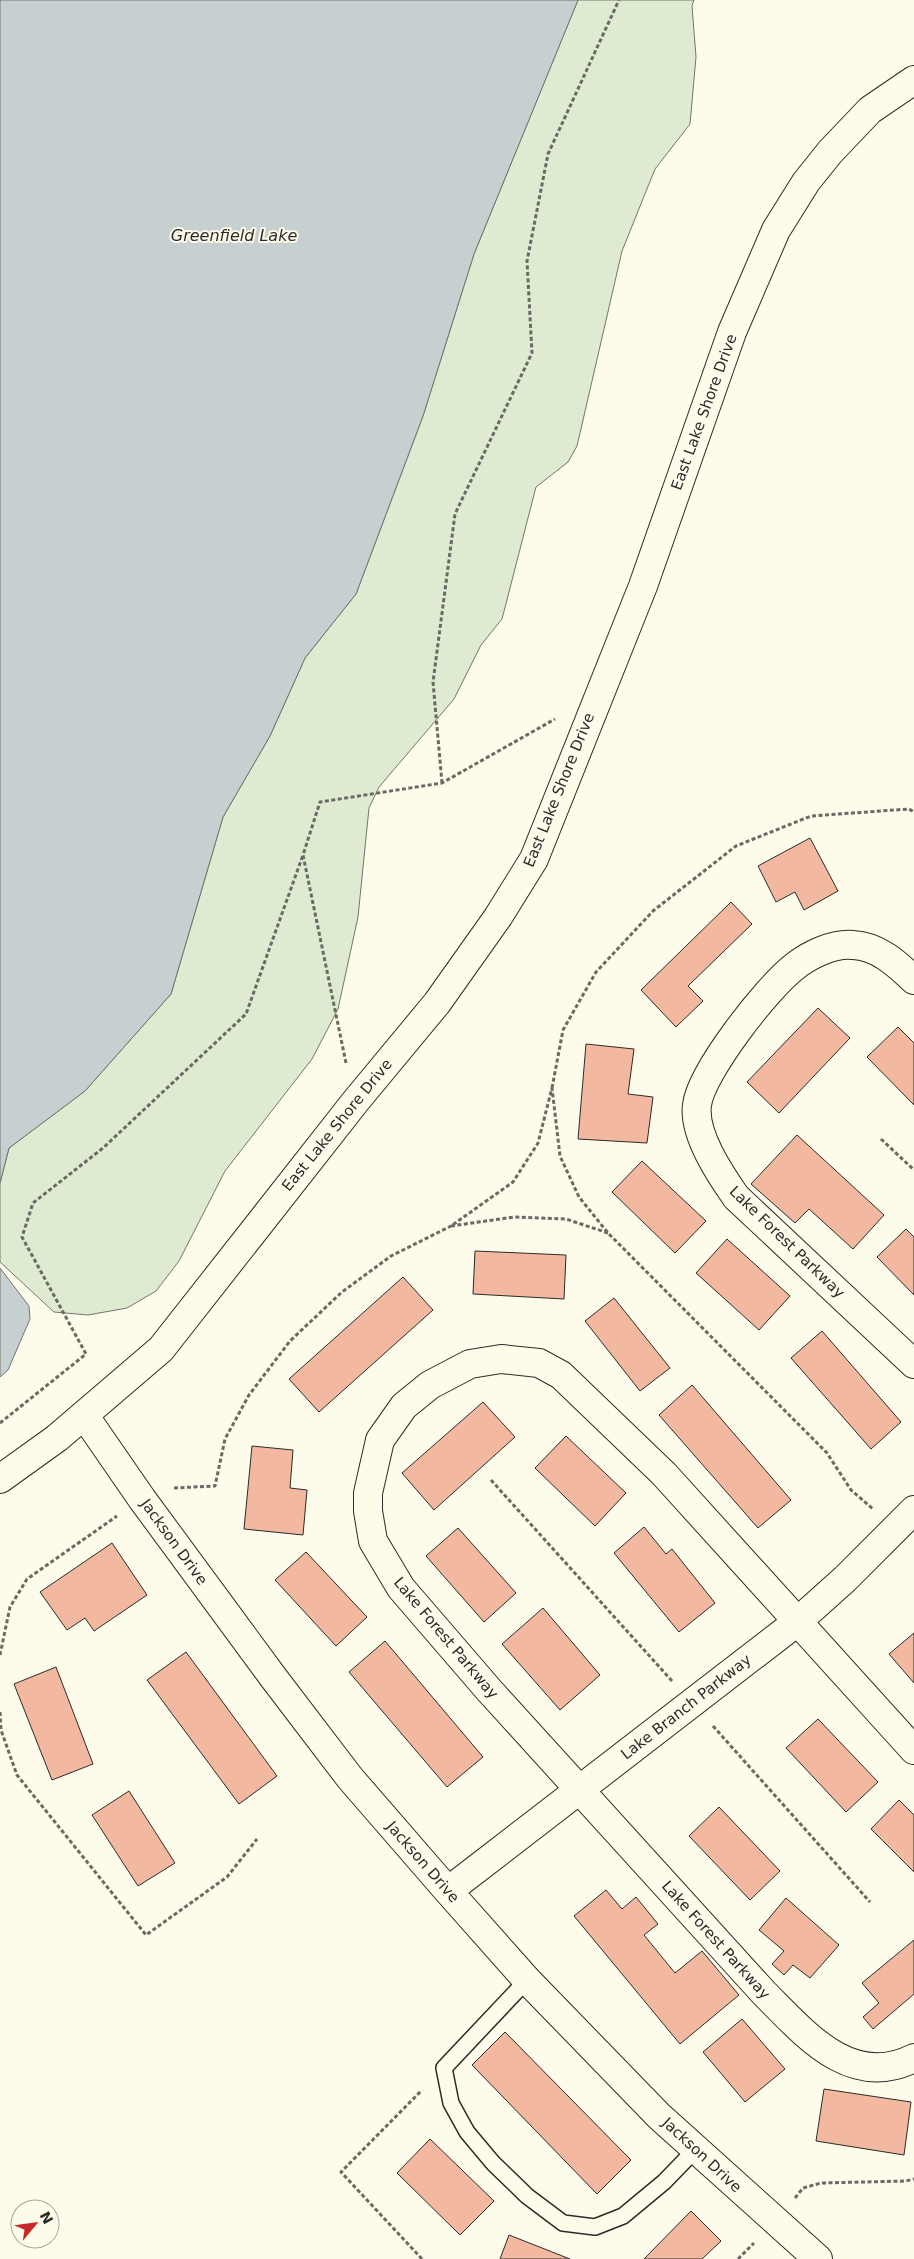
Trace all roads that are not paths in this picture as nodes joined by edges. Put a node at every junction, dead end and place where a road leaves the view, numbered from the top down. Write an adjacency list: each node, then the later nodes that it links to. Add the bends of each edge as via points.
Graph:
1 (914, 80): 4 (street, East Lake Shore Drive, via 870,110 830,152 806,182 776,230 732,332 642,586 534,858 498,917 437,1003 161,1348)
2 (914, 980): 3 (street, Lake Forest Parkway, via 880,952 854,945 822,951 795,966 742,1026 709,1073 696,1106 698,1124 716,1168 736,1197)
3 (914, 1364)
4 (84, 1415): 5 (street, East Lake Shore Drive); 10 (street, Jackson Drive, via 142,1499 344,1770)
5 (0, 1479)
6 (905, 1519): 7 (street, Lake Branch Parkway)
7 (797, 1622): 8 (street, Lake Forest Parkway); 9 (street, Lake Branch Parkway); 9 (street, Lake Forest Parkway, via 664,1474 561,1375 539,1363 501,1359 470,1364 430,1385 404,1406 380,1440 368,1493 374,1541 401,1588)
8 (914, 1750)
9 (580, 1789): 10 (street, Lake Branch Parkway); 12 (street, Lake Forest Parkway, via 764,1993 807,2036 840,2058 868,2068 886,2068)
10 (448, 1891): 11 (street, Jackson Drive)
11 (527, 1980): 13 (street, Jackson Drive); 13 (lane, via 444,2068 451,2103 467,2132 493,2162 527,2196 563,2223 595,2227 623,2216 664,2182)
12 (914, 2058)
13 (695, 2150): 14 (street, Jackson Drive)
14 (818, 2259)

